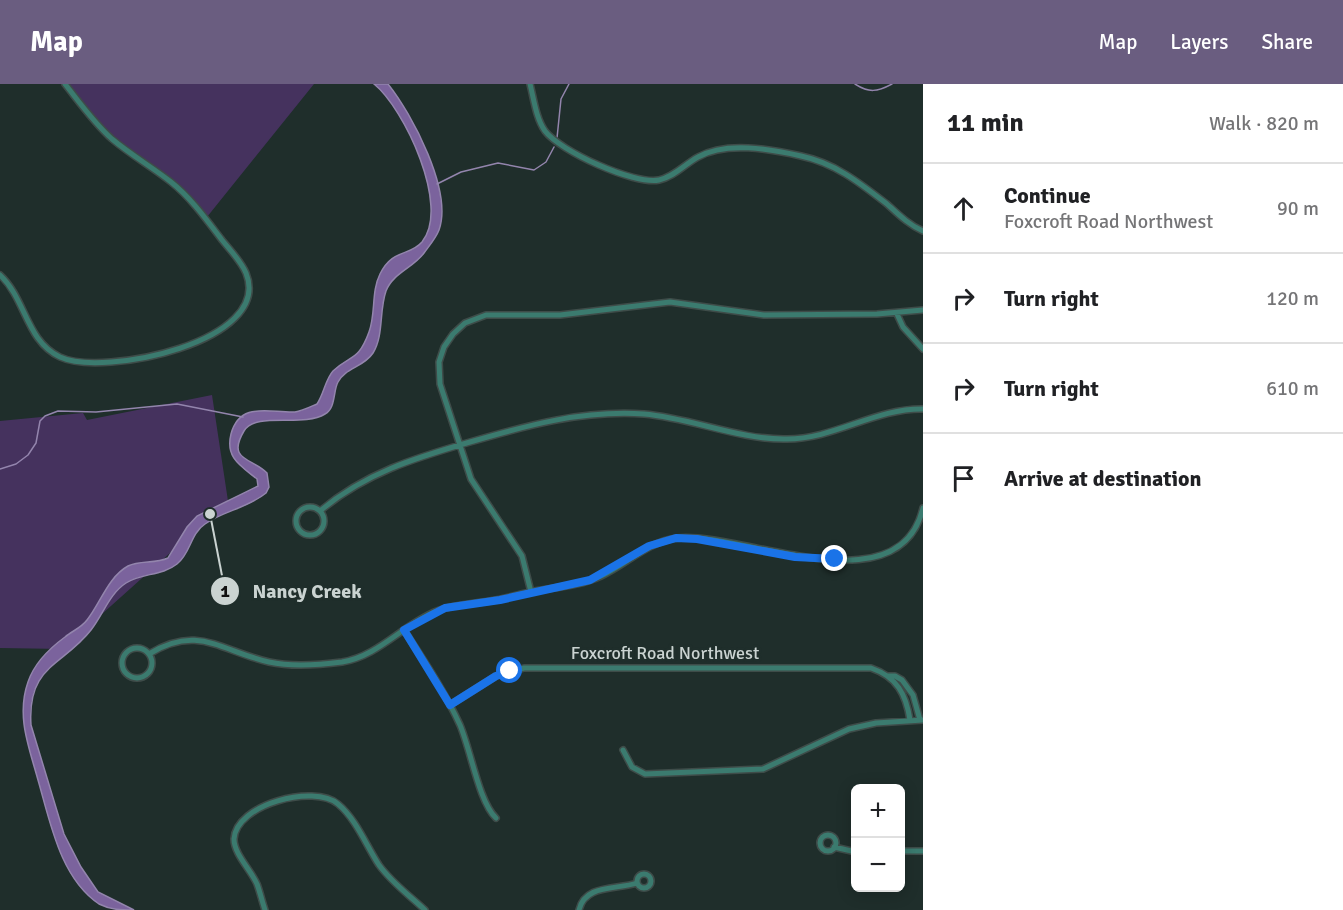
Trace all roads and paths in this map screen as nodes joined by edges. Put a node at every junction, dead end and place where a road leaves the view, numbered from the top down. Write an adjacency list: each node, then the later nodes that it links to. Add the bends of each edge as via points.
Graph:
1 (65, 84): 4 (street, via 102,130 193,203 244,268 249,283 248,300 233,322 181,348 76,362 52,353 39,341 19,298)
2 (530, 84): 3 (street, via 540,122 556,143 636,178 667,178 700,156 719,149 801,156 850,176)
3 (923, 231)
4 (0, 275)
5 (923, 310): 6 (street)
6 (897, 314): 7 (street); 9 (street, via 764,315 670,302 560,315 479,317 453,334 439,362 440,384)
7 (923, 349)
8 (923, 409): 9 (street, via 891,413 825,435 787,439 758,437 660,416 593,414 539,422)
9 (459, 446): 11 (street, via 377,472); 12 (street, via 476,488 522,556)
10 (923, 508): 12 (street, via 907,540 879,555 803,558 676,538 649,546 590,580)
11 (320, 511): 11 (street, via 311,507 298,512 299,530 311,535 319,531 323,524)
12 (531, 592): 13 (street, via 445,608)
13 (404, 630): 14 (street, via 366,655 339,662 276,663 198,639 173,642); 16 (street)
14 (149, 654): 14 (street, via 136,648 127,652 122,665 126,674 135,678 145,676 151,668)
15 (888, 676): 16 (street, Foxcroft Road Northwest, via 872,668 524,668 496,676); 17 (street, via 905,695); 18 (street, Foxcroft Road Northwest, via 895,676 908,687)
16 (450, 705): 20 (street, via 470,750 486,806)
17 (910, 720): 18 (street); 19 (street, via 849,729 777,765 750,772 645,774 632,767)
18 (922, 720)
19 (623, 750)
20 (496, 818)
21 (834, 847): 22 (street)
22 (851, 851)
23 (905, 851): 24 (street)
24 (923, 851)
25 (637, 883): 28 (street, via 590,893)
26 (265, 910): 27 (street, via 236,848 237,830 254,810 313,796 331,799 342,808 388,876)
27 (425, 910)
28 (579, 910)

